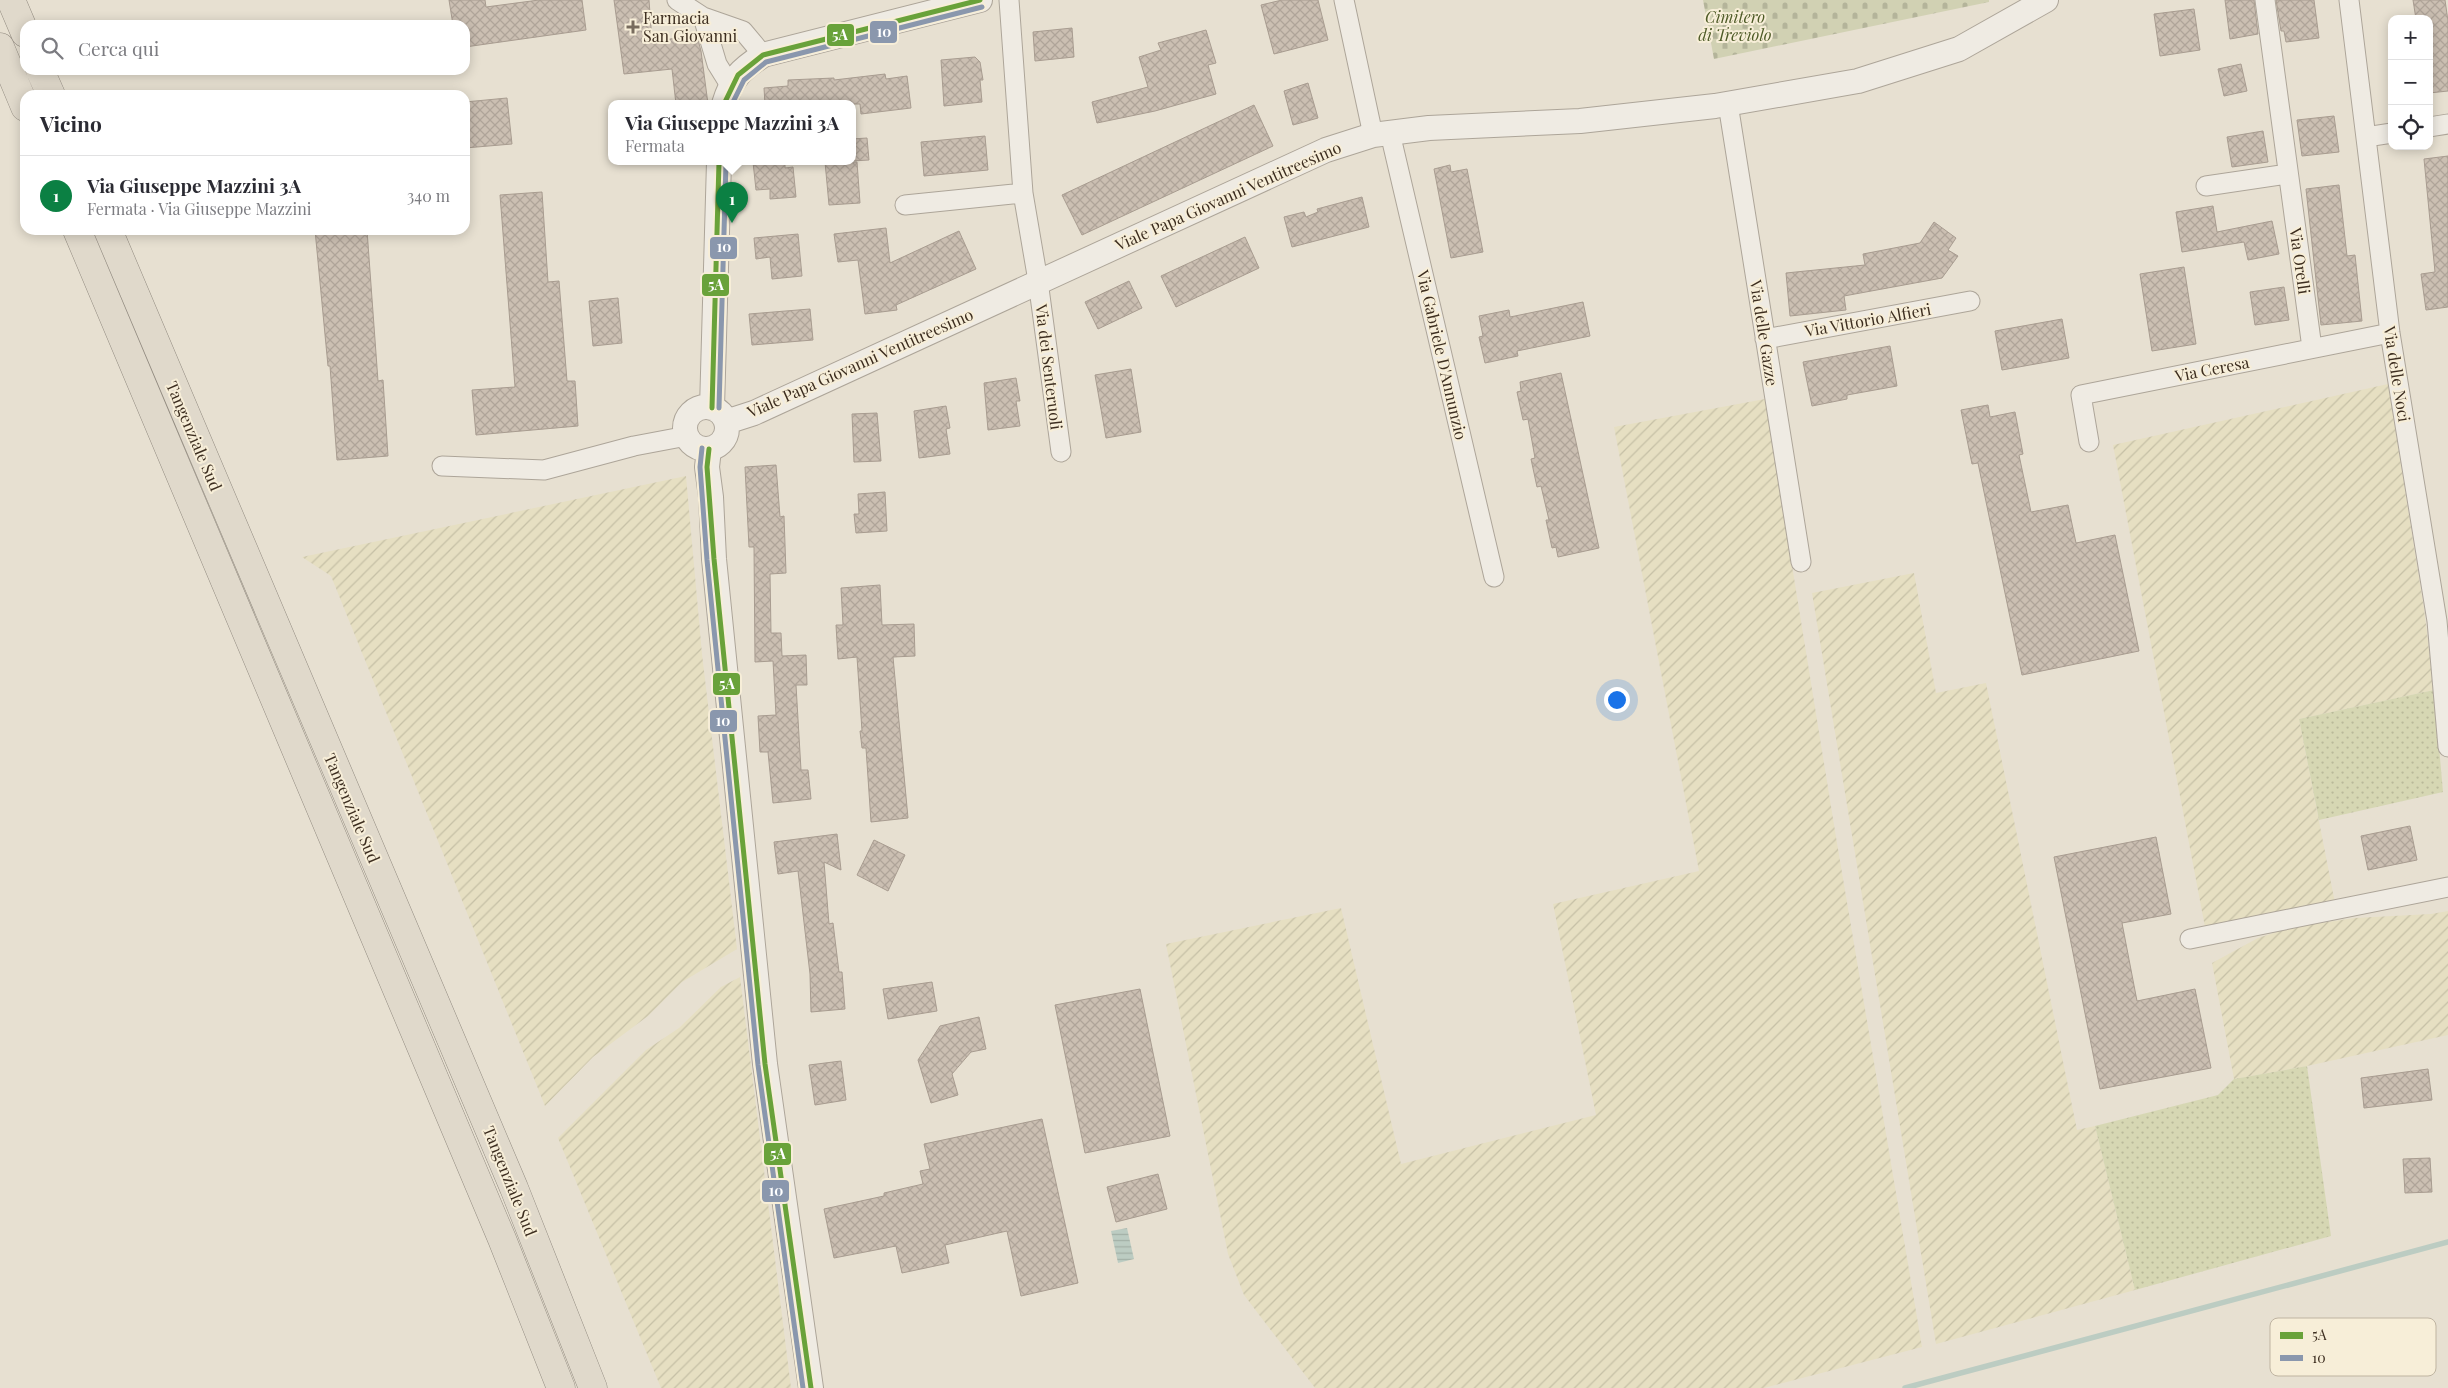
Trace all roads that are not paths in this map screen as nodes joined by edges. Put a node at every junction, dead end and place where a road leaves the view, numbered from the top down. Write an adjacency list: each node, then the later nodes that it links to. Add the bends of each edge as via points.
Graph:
1 (11, 0): 10 (highway)
2 (677, 0): 9 (street)
3 (980, 0): 11 (street)
4 (1008, 0): 26 (street, Via dei Senteruoli)
5 (1344, 0): 20 (street, Via Gabriele D'Annunzio)
6 (2046, 0): 17 (street, Viale Papa Giovanni Ventitreesimo, via 1959,49 1858,81)
7 (2265, 0): 24 (street, Via Orelli)
8 (2349, 0): 22 (street, Via delle Noci)
9 (703, 17): 11 (street, via 743,31); 15 (street)
10 (20, 21)
11 (763, 55): 15 (street, via 743,68)
12 (2, 56): 16 (highway)
13 (42, 75): 14 (highway)
14 (49, 90)
15 (727, 95)
16 (20, 96)
17 (1728, 104): 20 (street, Viale Papa Giovanni Ventitreesimo, via 1580,121 1429,128); 33 (street, Via delle Gazze)
18 (2448, 124): 19 (street)
19 (2433, 126)
20 (1382, 134): 30 (street, Viale Papa Giovanni Ventitreesimo, via 1326,150); 42 (street, Via Gabriele D'Annunzio)
21 (2388, 134): 22 (street)
22 (2366, 137): 32 (street, Via delle Noci)
23 (719, 165): 35 (street)
24 (2288, 174): 25 (street); 34 (street, Via Orelli)
25 (2206, 186)
26 (1023, 192): 27 (street); 30 (street, Via dei Senteruoli)
27 (905, 205)
28 (78, 235): 46 (highway, Tangenziale Sud)
29 (110, 235): 47 (highway, Tangenziale Sud, via 514,1188)
30 (1038, 281): 35 (street, Viale Papa Giovanni Ventitreesimo, via 754,413); 39 (street, Via dei Senteruoli)
31 (1970, 301): 33 (street, Via Vittorio Alfieri)
32 (2390, 333): 34 (street, Via Ceresa); 43 (street, Via delle Noci, via 2437,621)
33 (1765, 339): 41 (street, Via delle Gazze)
34 (2312, 348): 37 (street, Via Ceresa, via 2081,395)
35 (719, 415): 36 (street, via 703,408 694,411 688,418); 38 (street, via 726,434 723,441)
36 (687, 436): 38 (street, via 700,448); 40 (street, via 634,446 544,470)
37 (2089, 442)
38 (708, 449): 48 (street, via 714,560 765,1064)
39 (1060, 452)
40 (442, 466)
41 (1801, 562)
42 (1494, 577)
43 (2448, 747)
44 (2448, 887): 45 (street)
45 (2190, 939)
46 (562, 1388)
47 (594, 1388)
48 (811, 1388)

